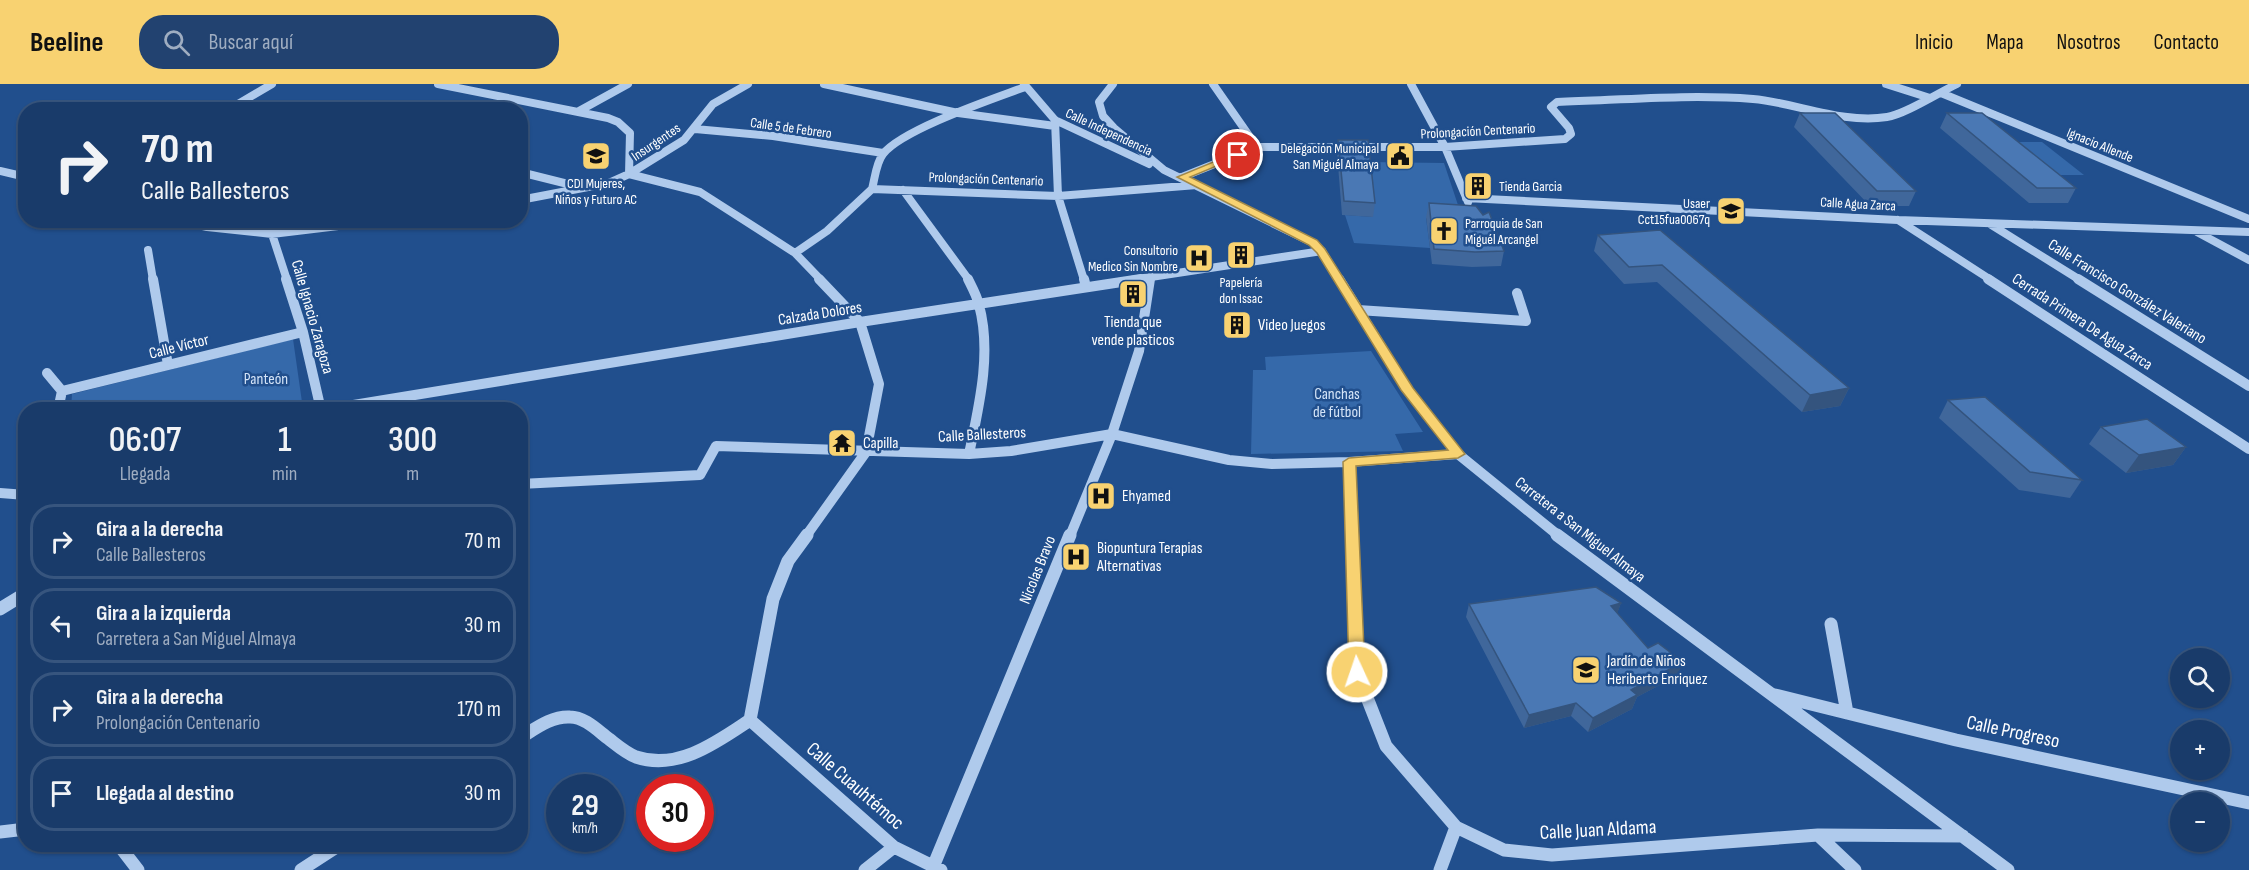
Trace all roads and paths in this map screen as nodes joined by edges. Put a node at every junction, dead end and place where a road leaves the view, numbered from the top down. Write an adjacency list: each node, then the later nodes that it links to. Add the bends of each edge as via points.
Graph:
1 (272, 84): 14 (street)
2 (438, 84): 15 (street)
3 (628, 84): 15 (street)
4 (748, 84): 18 (street, Insurgentes, via 713,104)
5 (824, 84): 16 (street)
6 (1113, 84): 22 (street, Calle Independencia, via 1099,102 1103,116)
7 (1213, 84): 19 (street)
8 (1411, 84): 20 (street)
9 (1886, 84): 13 (street)
10 (1957, 84): 12 (street)
11 (1025, 86): 16 (street); 17 (street, Calle Independencia)
12 (1941, 93): 13 (street); 36 (street, Ignacio Allende)
13 (1930, 98): 20 (street, Prolongación Centenario, via 1890,117 1878,118 1743,99 1553,103 1551,107 1569,128 1571,134 1565,139)
14 (242, 102)
15 (579, 111): 25 (street, via 608,117 626,128 630,134)
16 (958, 113): 17 (street); 21 (street, via 894,143)
17 (1055, 123): 22 (street, Calle Independencia); 32 (street)
18 (695, 129): 21 (street, Calle 5 de Febrero); 25 (street, Insurgentes, via 673,148)
19 (1257, 147): 20 (street, Prolongación Centenario); 27 (street, Prolongación Centenario)
20 (1445, 147): 33 (street)
21 (883, 153): 30 (street)
22 (1164, 170): 27 (street, Calle Independencia)
23 (0, 171): 26 (street)
24 (528, 174): 29 (street)
25 (629, 174): 29 (street, Insurgentes); 46 (street, via 700,192)
26 (18, 175)
27 (1182, 177): 28 (street, Carretera a San Miguel Almaya)
28 (1198, 185): 32 (street, Prolongación Centenario); 45 (street, Carretera a San Miguel Almaya)
29 (586, 188): 34 (street, Insurgentes)
30 (872, 189): 31 (street, Prolongación Centenario); 46 (street, via 827,231)
31 (903, 190): 32 (street, Prolongación Centenario); 51 (street, via 967,276)
32 (1058, 196): 49 (street)
33 (1466, 198): 35 (street); 37 (street, Calle Agua Zarca)
34 (528, 199)
35 (1471, 207)
36 (2249, 219)
37 (1898, 220): 38 (street, Calle Agua Zarca); 63 (street, Cerrada Primera De Agua Zarca)
38 (1988, 223): 41 (street, Calle Agua Zarca); 57 (street, Calle Francisco González Valeriano)
39 (216, 228): 43 (street)
40 (322, 228): 43 (street)
41 (2194, 230): 42 (street, Calle Agua Zarca); 47 (street)
42 (2249, 232)
43 (272, 234): 54 (street, Calle Ignacio Zaragoza)
44 (148, 250): 55 (street)
45 (1322, 251): 48 (street, Calzada Dolores); 52 (street, Carretera a San Miguel Almaya)
46 (795, 253): 53 (street)
47 (2249, 260)
48 (1150, 278): 49 (street, Calzada Dolores); 62 (street, Nicolas Bravo, via 1139,351)
49 (1086, 287): 51 (street, Calzada Dolores)
50 (1517, 294): 52 (street, via 1526,321)
51 (980, 304): 53 (street, Calzada Dolores); 65 (street, via 985,349)
52 (1358, 310): 66 (street, Carretera a San Miguel Almaya, via 1408,390)
53 (860, 322): 61 (street, Calzada Dolores); 64 (street, via 879,384)
54 (303, 332): 55 (street, Calle Víctor); 60 (street, Calle Ignacio Zaragoza)
55 (168, 364): 58 (street, Calle Víctor)
56 (47, 373): 58 (street)
57 (2249, 386)
58 (62, 391): 59 (street)
59 (60, 402)
60 (320, 402)
61 (371, 402)
62 (1112, 434): 65 (street, Calle Ballesteros); 67 (street, Calle Ballesteros, via 1229,460 1272,464); 87 (street, Nicolas Bravo)
63 (2249, 449)
64 (866, 452): 65 (street, Calle Ballesteros); 68 (street, Calle Ballesteros, via 716,446 700,475); 76 (street, via 788,561 772,599)
65 (969, 454)
66 (1458, 454): 67 (street, Calle Ballesteros); 74 (street, Carretera a San Miguel Almaya, via 1565,541)
67 (1349, 462): 79 (street, Calle Juan Aldama, via 1357,672 1386,746)
68 (528, 484)
69 (0, 493): 70 (street)
70 (18, 494)
71 (18, 598): 72 (street)
72 (0, 609)
73 (1831, 624): 75 (street)
74 (1771, 694): 75 (street, Calle Progreso); 83 (street, Carretera a San Miguel Almaya)
75 (1847, 713): 78 (street, Calle Progreso)
76 (750, 720): 77 (street, via 710,746 665,760 635,757 581,719 567,716); 84 (street, Calle Cuauhtémoc)
77 (528, 734)
78 (2249, 803)
79 (1456, 827): 82 (street, Calle Juan Aldama, via 1503,850 1552,855); 91 (street)
80 (18, 830): 81 (street)
81 (0, 832)
82 (1818, 835): 83 (street, Calle Juan Aldama); 92 (street)
83 (1963, 836): 93 (street, Carretera a San Miguel Almaya)
84 (894, 847): 87 (street, Calle Cuauhtémoc); 90 (street)
85 (124, 852): 88 (street)
86 (329, 852): 89 (street)
87 (937, 869)
88 (138, 870)
89 (301, 870)
90 (865, 870)
91 (1440, 870)
92 (1856, 870)
93 (2008, 870)

